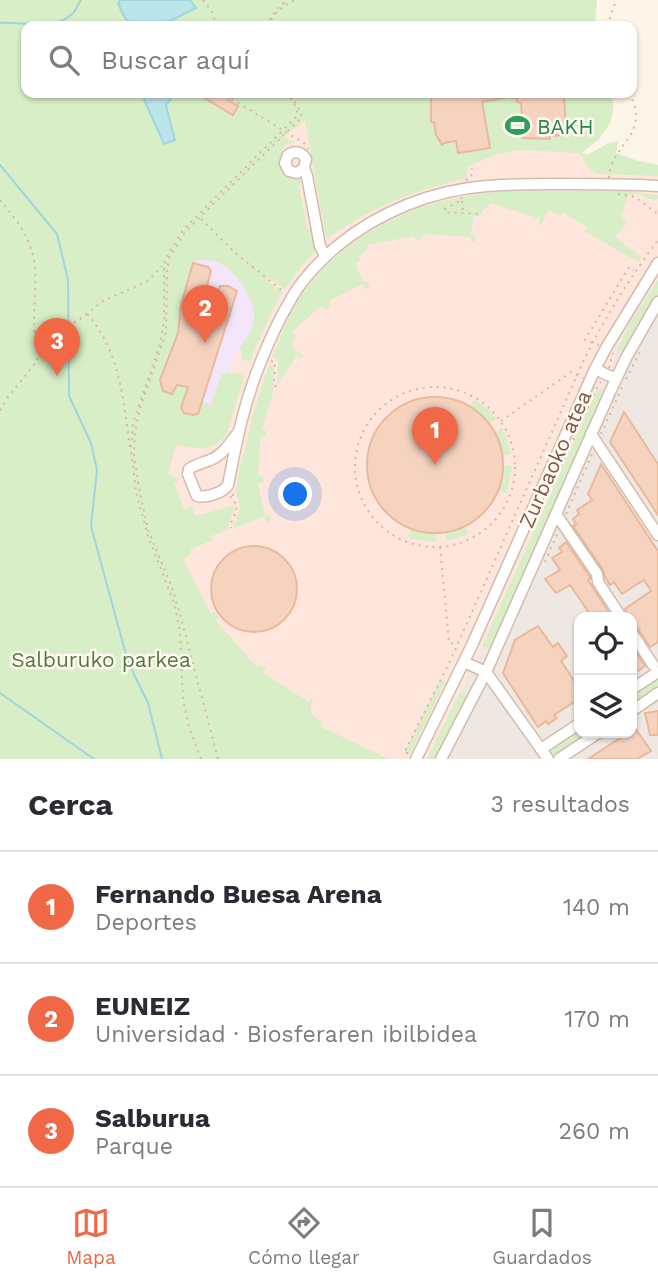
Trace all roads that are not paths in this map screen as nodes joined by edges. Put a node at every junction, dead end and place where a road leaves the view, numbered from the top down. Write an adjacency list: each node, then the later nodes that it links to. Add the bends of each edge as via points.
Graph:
1 (307, 163): 3 (street, via 320,246)
2 (656, 187): 3 (street, via 608,183 488,186 441,195 368,224)
3 (326, 257): 8 (street, via 292,296 263,358)
4 (658, 263): 6 (street, Zurbaoko atea)
5 (658, 302): 7 (street, Zurbaoko atea)
6 (595, 369): 7 (street); 14 (street, Zurbaoko atea)
7 (612, 377): 9 (street, Zurbaoko atea)
8 (239, 431): 8 (street, via 221,454 189,469 195,493 201,497 230,490)
9 (591, 434): 10 (street, Zurbaoko atea); 11 (street)
10 (556, 514): 12 (street); 16 (street, Zurbaoko atea)
11 (658, 535)
12 (618, 612)
13 (637, 640): 15 (street)
14 (464, 662): 16 (street); 23 (street, Zurbaoko atea)
15 (656, 668): 17 (street)
16 (486, 672): 22 (street); 24 (street, Zurbaoko atea)
17 (637, 685)
18 (658, 693): 19 (street)
19 (637, 708)
20 (574, 727): 22 (street)
21 (590, 738): 26 (street)
22 (541, 749): 25 (street)
23 (413, 756)
24 (441, 759)
25 (548, 759)
26 (559, 759)

